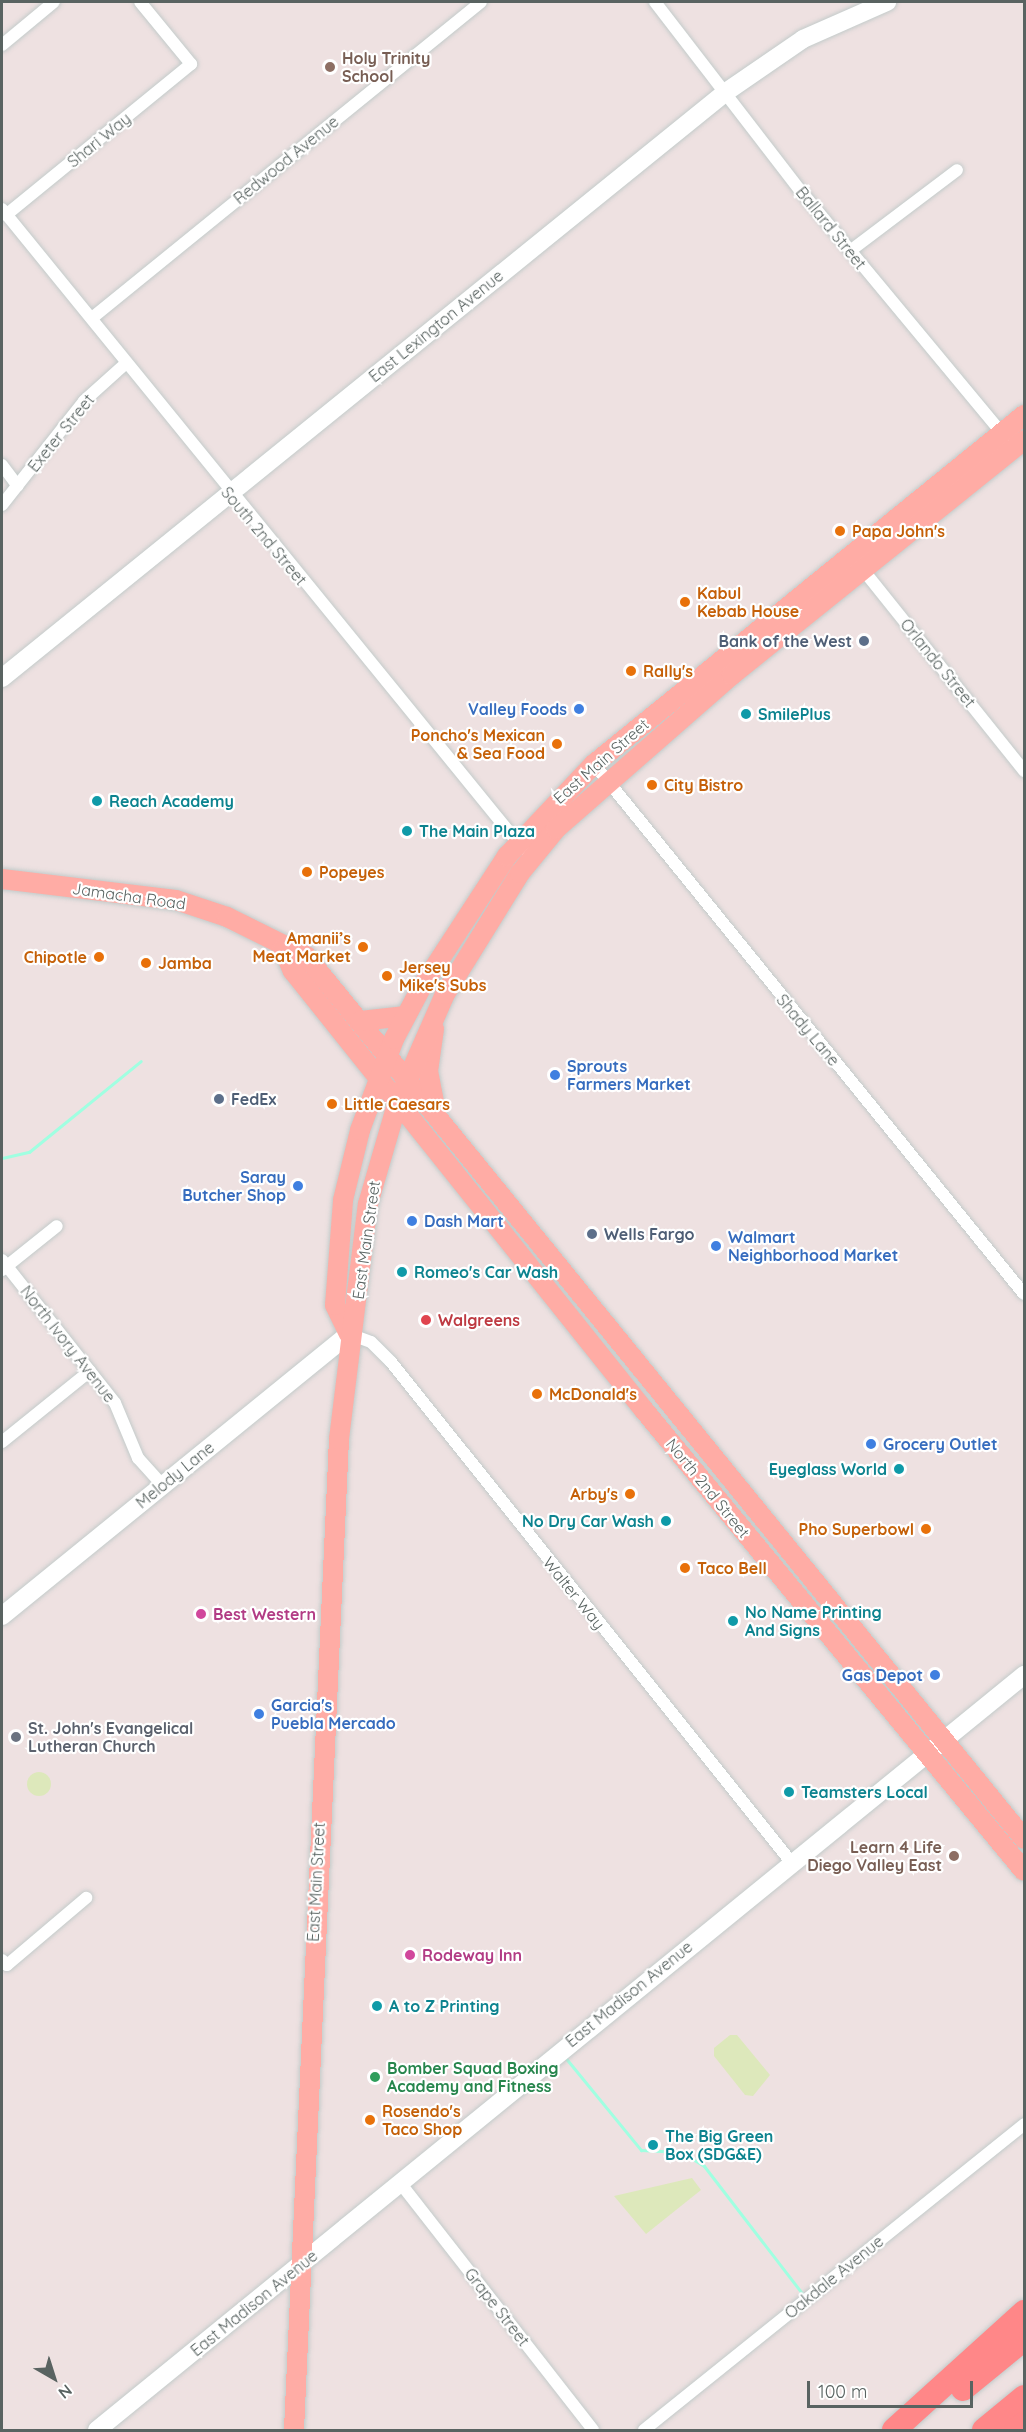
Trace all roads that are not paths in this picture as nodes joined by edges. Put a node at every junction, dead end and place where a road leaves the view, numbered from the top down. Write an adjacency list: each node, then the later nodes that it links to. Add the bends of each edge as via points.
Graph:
1 (54, 2): 6 (street)
2 (140, 2): 9 (street, Shari Way, via 191,64)
3 (481, 2): 11 (street, Redwood Avenue)
4 (655, 2): 7 (street, Ballard Street)
5 (887, 2): 7 (street, East Lexington Avenue, via 803,39)
6 (2, 45)
7 (726, 92): 10 (street, Ballard Street); 17 (street, East Lexington Avenue)
8 (957, 170): 10 (street)
9 (4, 212): 11 (street, South 2nd Street)
10 (850, 251): 14 (street, Ballard Street)
11 (92, 318): 12 (street, South 2nd Street)
12 (124, 365): 16 (street, Exeter Street, via 84,401); 17 (street, South 2nd Street)
13 (1024, 415): 14 (main road, East Main Street)
14 (1014, 440): 19 (main road, East Main Street); 20 (main road, East Main Street)
15 (2, 465): 16 (street)
16 (18, 486): 18 (street, Exeter Street)
17 (228, 494): 21 (street, East Lexington Avenue); 26 (street, South 2nd Street)
18 (2, 505)
19 (851, 556): 20 (street, Orlando Street); 22 (main road, East Main Street)
20 (864, 572): 22 (main road, East Main Street); 24 (street, Orlando Street)
21 (2, 678)
22 (696, 693): 23 (main road, East Main Street); 25 (main road, East Main Street)
23 (594, 764): 25 (street, Shady Lane); 26 (main road, East Main Street)
24 (1024, 771)
25 (607, 780): 27 (main road, East Main Street); 42 (street, Shady Lane)
26 (518, 843): 27 (street, South 2nd Street); 31 (main road, East Main Street, via 460,921)
27 (531, 860): 30 (main road, East Main Street)
28 (2, 879): 29 (main road, Jamacha Road, via 176,900 227,917)
29 (284, 948): 32 (main road, Jamacha Road, via 306,956); 35 (main road, via 293,970)
30 (438, 1009): 34 (main road, East Main Street); 37 (main road, via 428,1071)
31 (406, 1016): 32 (main road); 33 (main road, East Main Street)
32 (360, 1021): 33 (main road, Jamacha Road)
33 (388, 1055): 34 (main road, Jamacha Road); 35 (main road, East Main Street)
34 (407, 1077): 36 (main road, East Main Street); 37 (main road, North 2nd Street)
35 (379, 1078): 36 (main road); 44 (main road, East Main Street, via 344,1200 335,1305)
36 (398, 1101): 38 (main road, North 2nd Street); 39 (main road, East Main Street)
37 (437, 1113): 45 (main road, North 2nd Street)
38 (428, 1137): 39 (main road, via 416,1132 399,1135); 43 (main road, North 2nd Street)
39 (382, 1148): 44 (main road, East Main Street)
40 (57, 1226): 41 (street)
41 (3, 1266): 48 (street, North Ivory Avenue)
42 (1024, 1293)
43 (572, 1318): 45 (main road); 46 (main road, North 2nd Street)
44 (349, 1334): 52 (street, Melody Lane); 60 (street, Walter Way, via 371,1342 391,1362); 66 (main road, East Main Street, via 322,1757)
45 (615, 1336): 47 (main road, North 2nd Street)
46 (600, 1352): 47 (main road, via 620,1355); 49 (main road, North 2nd Street)
47 (641, 1370): 50 (main road, North 2nd Street)
48 (90, 1371): 51 (street); 52 (street, North Ivory Avenue, via 115,1403 138,1458)
49 (666, 1436): 50 (main road, via 680,1432); 53 (main road, North 2nd Street)
50 (696, 1439): 54 (main road, North 2nd Street)
51 (2, 1442)
52 (162, 1485): 55 (street, Melody Lane)
53 (778, 1574): 54 (main road, via 794,1585); 58 (main road, North 2nd Street)
54 (822, 1590): 57 (main road, North 2nd Street)
55 (2, 1616)
56 (1024, 1675): 57 (street, East Madison Avenue)
57 (944, 1740): 58 (street, East Madison Avenue); 59 (main road, North 2nd Street)
58 (927, 1754): 60 (street, East Madison Avenue); 61 (main road, North 2nd Street)
59 (1024, 1839)
60 (792, 1863): 65 (street, East Madison Avenue)
61 (1024, 1871)
62 (86, 1898): 63 (street)
63 (4, 1962)
64 (1024, 2124): 74 (street, Oakdale Avenue)
65 (401, 2184): 66 (street, East Madison Avenue); 73 (street, Grape Street)
66 (301, 2266): 71 (street, East Madison Avenue); 72 (main road, East Main Street)
67 (1024, 2312): 75 (highway)
68 (1024, 2339): 76 (highway)
69 (1024, 2397): 77 (highway)
70 (1024, 2424): 78 (highway)
71 (97, 2430)
72 (294, 2430)
73 (593, 2430)
74 (644, 2430)
75 (894, 2430)
76 (911, 2430)
77 (984, 2430)
78 (1016, 2430)

